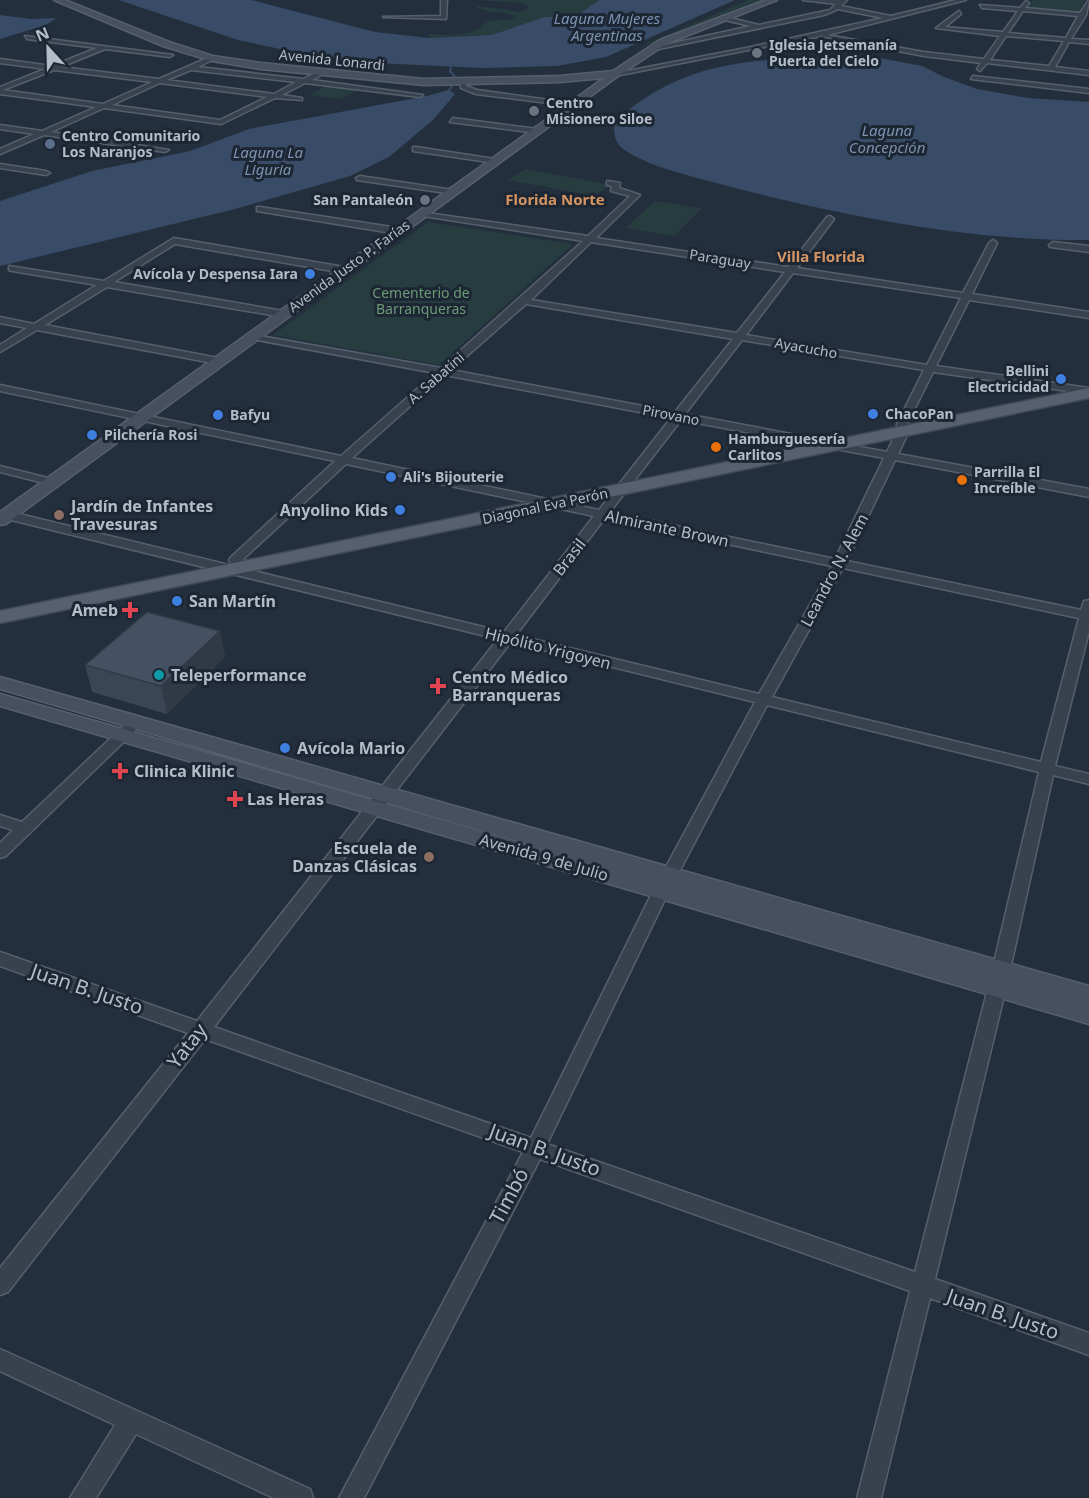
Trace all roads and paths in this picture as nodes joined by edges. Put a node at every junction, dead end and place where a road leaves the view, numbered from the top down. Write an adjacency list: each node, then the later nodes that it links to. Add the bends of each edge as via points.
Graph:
1 (58, 0): 25 (street, Avenida Lonardi)
2 (444, 0): 13 (street, via 444,18)
3 (773, 0): 14 (street, Avenida Justo P. Farías)
4 (806, 0): 8 (street)
5 (963, 0): 15 (street)
6 (1028, 0): 10 (street)
7 (1089, 2): 12 (street)
8 (840, 4): 15 (street); 16 (street, via 824,13)
9 (982, 6): 10 (street)
10 (1022, 10): 12 (street); 19 (street)
11 (959, 13): 19 (street, via 939,28)
12 (1083, 15): 23 (street)
13 (386, 17)
14 (722, 18): 16 (street); 27 (street, Avenida Justo P. Farías)
15 (892, 18): 20 (street)
16 (760, 27): 17 (street); 27 (street)
17 (771, 30)
18 (783, 32): 22 (street)
19 (1004, 34): 23 (street); 32 (street)
20 (818, 35): 22 (street); 32 (street)
21 (27, 38): 26 (street)
22 (805, 38): 38 (street)
23 (1068, 40): 24 (street); 35 (street)
24 (1089, 42)
25 (166, 44): 28 (street); 30 (street, Avenida Lonardi)
26 (104, 46): 28 (street); 33 (street)
27 (654, 48): 38 (street, Avenida Justo P. Farías)
28 (133, 50): 29 (street)
29 (170, 55)
30 (212, 58): 34 (street); 37 (street, Avenida Lonardi)
31 (0, 61): 33 (street)
32 (985, 62): 35 (street); 43 (street, via 973,78)
33 (52, 68): 39 (street); 42 (street)
34 (191, 68): 39 (street); 40 (street)
35 (1051, 69): 36 (street)
36 (1089, 73)
37 (321, 74): 40 (street); 41 (street, Avenida Lonardi)
38 (615, 74): 41 (street, Avenida Lonardi); 47 (street, Avenida Justo P. Farías)
39 (159, 81): 45 (street); 48 (street)
40 (304, 82): 44 (street); 45 (street)
41 (463, 82): 47 (street, via 462,87 476,92)
42 (0, 91): 48 (street)
43 (1089, 91)
44 (420, 94)
45 (274, 96): 46 (street); 48 (street, via 221,122)
46 (300, 99)
47 (574, 104): 51 (street, Avenida Justo P. Farías)
48 (102, 106): 52 (street)
49 (453, 120): 51 (street)
50 (0, 126): 52 (street)
51 (537, 131): 56 (street, Avenida Justo P. Farías)
52 (43, 133): 54 (street); 55 (street)
53 (416, 149): 56 (street)
54 (165, 150)
55 (0, 152)
56 (495, 161): 61 (street, Avenida Justo P. Farías)
57 (0, 166): 58 (street)
58 (46, 173)
59 (360, 178): 61 (street)
60 (610, 183): 66 (street, A. Sabatini, via 617,185 614,189 636,195)
61 (453, 192): 63 (street, Avenida Justo P. Farías)
62 (260, 209): 65 (street)
63 (423, 214): 65 (street, Avenida Justo P. Farías); 66 (street, Paraguay)
64 (830, 219): 72 (street, Brasil)
65 (398, 231): 71 (street, Avenida Justo P. Farías)
66 (589, 239): 72 (street, Paraguay); 75 (street, A. Sabatini)
67 (993, 243): 74 (street, Leandro N. Alem)
68 (1053, 245): 69 (street)
69 (1089, 249)
70 (12, 268): 73 (street)
71 (344, 270): 73 (street, via 174,241); 76 (street, Avenida Justo P. Farías)
72 (791, 270): 74 (street, Paraguay); 81 (street, Brasil)
73 (108, 283): 76 (street); 79 (street)
74 (965, 296): 77 (street, Paraguay); 84 (street, Leandro N. Alem)
75 (523, 301): 81 (street, Ayacucho); 85 (street, A. Sabatini)
76 (283, 314): 80 (street, Avenida Justo P. Farías)
77 (1089, 315)
78 (0, 320): 79 (street)
79 (36, 328): 82 (street); 83 (street)
80 (252, 336): 83 (street, Avenida Justo P. Farías); 85 (street, Pirovano)
81 (739, 336): 84 (street, Ayacucho); 90 (street, Brasil)
82 (0, 349)
83 (218, 361): 91 (street, Avenida Justo P. Farías)
84 (929, 368): 88 (street, Ayacucho); 92 (street, Leandro N. Alem)
85 (442, 372): 90 (street, Pirovano); 96 (street, A. Sabatini)
86 (1089, 386): 88 (main road, Diagonal Eva Perón)
87 (0, 388): 91 (street, Almirante Brown)
88 (1068, 390): 89 (street, Ayacucho); 92 (main road, Diagonal Eva Perón)
89 (1089, 392): 92 (main road, Diagonal Eva Perón)
90 (678, 416): 93 (street, Pirovano); 99 (street, Brasil)
91 (140, 418): 96 (street, Almirante Brown); 98 (street, Avenida Justo P. Farías)
92 (902, 428): 93 (main road, Diagonal Eva Perón); 94 (main road, Diagonal Eva Perón); 95 (street, Leandro N. Alem)
93 (815, 441): 94 (street, Pirovano); 99 (main road, Diagonal Eva Perón)
94 (838, 446): 95 (street, Pirovano); 99 (main road, Diagonal Eva Perón)
95 (890, 457): 100 (street, Pirovano); 105 (street, Leandro N. Alem)
96 (343, 460): 101 (street, Almirante Brown); 107 (street, A. Sabatini)
97 (0, 469): 98 (street)
98 (52, 482): 104 (street, Avenida Justo P. Farías)
99 (625, 485): 101 (main road, Diagonal Eva Perón); 102 (main road, Diagonal Eva Perón); 103 (street, Brasil)
100 (1089, 493)
101 (531, 500): 102 (street, Almirante Brown); 107 (main road, Diagonal Eva Perón)
102 (551, 504): 103 (street, Almirante Brown); 107 (main road, Diagonal Eva Perón)
103 (602, 514): 105 (street, Almirante Brown); 111 (street, Brasil)
104 (3, 518): 106 (street)
105 (839, 564): 109 (street, Almirante Brown); 114 (street, Leandro N. Alem)
106 (208, 565): 107 (main road, Diagonal Eva Perón); 108 (main road, Diagonal Eva Perón)
107 (235, 565): 110 (main road, Diagonal Eva Perón); 111 (street, Hipólito Yrigoyen)
108 (0, 607)
109 (1088, 612): 116 (street)
110 (0, 617)
111 (506, 638): 114 (street, Hipólito Yrigoyen); 118 (street, Brasil)
112 (0, 683): 115 (street, Avenida 9 de Julio)
113 (0, 700): 115 (street, Avenida 9 de Julio)
114 (763, 700): 116 (street, Hipólito Yrigoyen); 122 (street, Leandro N. Alem)
115 (129, 729): 118 (street, Avenida 9 de Julio); 120 (street)
116 (1047, 769): 117 (street, Hipólito Yrigoyen); 124 (street)
117 (1089, 779)
118 (379, 801): 122 (street, Avenida 9 de Julio); 127 (street, Yatay)
119 (0, 820): 120 (street)
120 (26, 828): 121 (street)
121 (0, 852)
122 (665, 884): 124 (street, Avenida 9 de Julio); 128 (street, Timbó)
123 (0, 959): 127 (street, Juan B. Justo)
124 (999, 979): 125 (street, Avenida 9 de Julio); 126 (street, Avenida 9 de Julio); 130 (street)
125 (1089, 996)
126 (1089, 1014)
127 (201, 1029): 128 (street, Juan B. Justo); 129 (street, Yatay)
128 (536, 1147): 130 (street, Juan B. Justo); 136 (street, Timbó)
129 (0, 1285)
130 (922, 1286): 131 (street, Juan B. Justo); 137 (street)
131 (1089, 1344)
132 (0, 1360): 133 (street)
133 (132, 1420): 134 (street); 135 (street)
134 (82, 1498)
135 (301, 1498)
136 (351, 1498)
137 (869, 1498)

